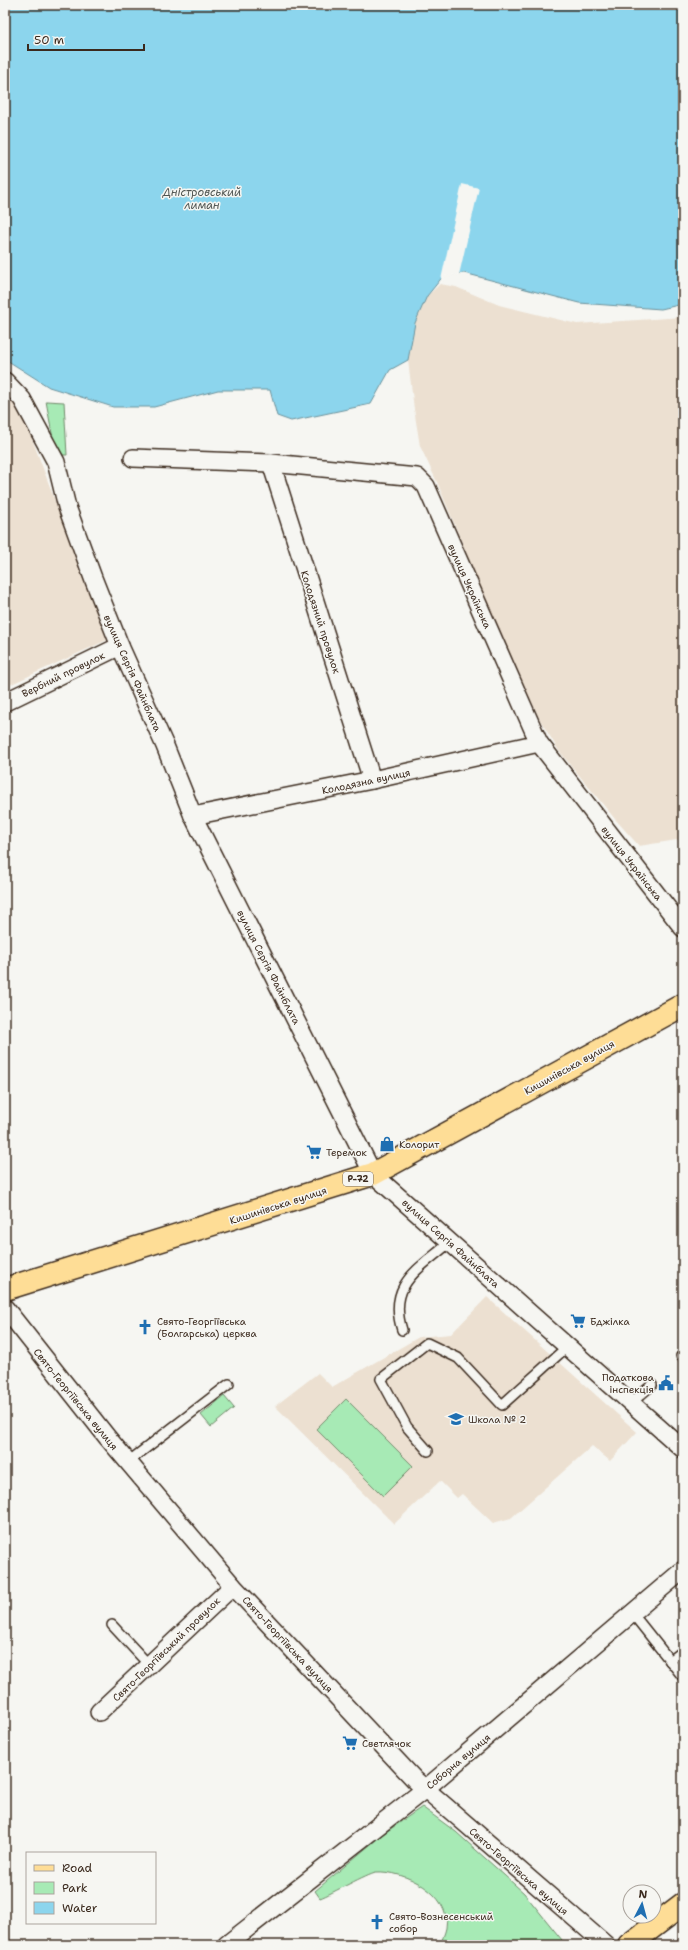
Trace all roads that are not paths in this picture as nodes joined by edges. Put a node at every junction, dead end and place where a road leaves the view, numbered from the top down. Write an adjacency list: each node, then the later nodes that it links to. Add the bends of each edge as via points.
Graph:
1 (5, 381): 4 (street, вулиця Сергія Файнблата, via 22,399 56,462 67,507)
2 (134, 458): 3 (street, вулиця Українська)
3 (270, 463): 6 (street, вулиця Українська, via 417,477 426,486); 7 (street, Колодязний провулок)
4 (120, 646): 5 (street, Вербний провулок); 8 (street, вулиця Сергія Файнблата)
5 (5, 702)
6 (539, 743): 7 (street, Колодязна вулиця); 9 (street, вулиця Українська)
7 (372, 780): 8 (street, Колодязна вулиця)
8 (193, 816): 11 (street, вулиця Сергія Файнблата)
9 (683, 928)
10 (683, 1005): 11 (main road, Кишинівська вулиця / Р-72)
11 (374, 1174): 12 (street, вулиця Сергія Файнблата); 13 (main road, Кишинівська вулиця / Р-72)
12 (450, 1242): 15 (lane, via 414,1273 401,1288 398,1317); 16 (street, вулиця Сергія Файнблата)
13 (5, 1289)
14 (5, 1308): 22 (street, Свято-Георгіївська вулиця)
15 (402, 1330)
16 (568, 1346): 19 (street, вулиця Сергія Файнблата); 21 (lane, via 502,1404 458,1358 427,1342 381,1379 407,1427)
17 (229, 1384): 22 (lane)
18 (652, 1385): 19 (lane)
19 (631, 1403): 20 (street, вулиця Сергія Файнблата)
20 (683, 1449)
21 (428, 1451)
22 (128, 1462): 24 (street, Свято-Георгіївська вулиця)
23 (683, 1570): 25 (street, Соборна вулиця)
24 (233, 1586): 29 (street, Свято-Георгіївський провулок); 32 (street, Свято-Георгіївська вулиця)
25 (632, 1614): 28 (lane); 32 (street, Соборна вулиця)
26 (112, 1625): 29 (lane)
27 (683, 1651): 28 (lane)
28 (670, 1661): 30 (lane)
29 (148, 1665): 31 (street, Свято-Георгіївський провулок)
30 (683, 1677)
31 (99, 1712)
32 (424, 1790): 34 (street, Соборна вулиця); 35 (street, Свято-Георгіївська вулиця)
33 (683, 1904): 36 (main road)
34 (226, 1945)
35 (606, 1945)
36 (629, 1945)

